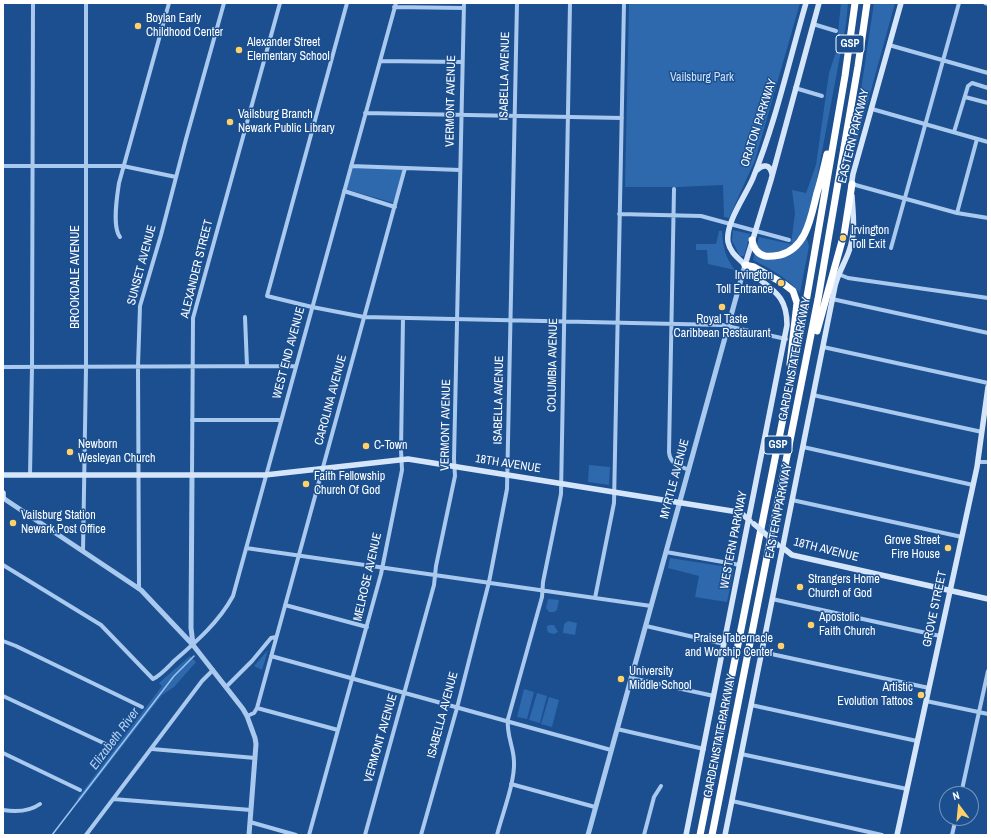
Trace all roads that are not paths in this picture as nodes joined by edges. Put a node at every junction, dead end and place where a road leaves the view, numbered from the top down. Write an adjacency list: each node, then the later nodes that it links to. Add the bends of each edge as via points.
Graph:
1 (33, 3): 44 (street)
2 (86, 3): 45 (street, BROOKDALE AVENUE)
3 (169, 3): 46 (street)
4 (224, 3): 52 (street, SUNSET AVENUE)
5 (280, 3): 86 (street, ALEXANDER STREET, via 193,318)
6 (347, 3): 72 (street, via 267,296)
7 (517, 3): 36 (street, ISABELLA AVENUE)
8 (570, 3): 37 (street, COLUMBIA AVENUE)
9 (624, 3): 38 (street)
10 (806, 3): 50 (main road, ORATON PARKWAY, via 766,145)
11 (819, 3): 20 (main road, MYRTLE AVENUE)
12 (855, 3): 32 (highway, GARDEN STATE PARKWAY / GSP)
13 (867, 3): 92 (highway, GARDEN STATE PARKWAY / GSP, via 830,233)
14 (900, 3): 22 (main road, EASTERN PARKWAY)
15 (959, 3): 23 (street)
16 (985, 3): 17 (street)
17 (988, 4)
18 (395, 5): 19 (street); 24 (street, WEST END AVENUE)
19 (464, 5): 25 (street, VERMONT AVENUE)
20 (813, 24): 21 (street); 27 (main road, MYRTLE AVENUE)
21 (836, 31)
22 (889, 45): 23 (street); 33 (main road, EASTERN PARKWAY)
23 (943, 60): 26 (street); 39 (street)
24 (380, 61): 25 (street); 34 (street, WEST END AVENUE)
25 (462, 62): 35 (street, VERMONT AVENUE)
26 (988, 73)
27 (795, 88): 29 (street); 51 (main road, MYRTLE AVENUE)
28 (988, 88): 30 (street, via 970,84)
29 (822, 96)
30 (965, 97): 31 (street); 40 (street)
31 (988, 103)
32 (839, 109): 65 (highway, via 812,216 802,238 789,252 772,256 759,253); 98 (highway, GARDEN STATE PARKWAY / GSP)
33 (872, 109): 39 (street); 53 (main road, EASTERN PARKWAY)
34 (365, 113): 35 (street); 47 (street, WEST END AVENUE)
35 (462, 114): 36 (street); 49 (street, VERMONT AVENUE)
36 (515, 116): 37 (street); 77 (street, ISABELLA AVENUE)
37 (568, 117): 38 (street); 78 (street, COLUMBIA AVENUE)
38 (622, 118): 59 (street)
39 (925, 124): 40 (street); 56 (street)
40 (954, 132): 41 (street)
41 (977, 139): 42 (street); 58 (street)
42 (988, 142)
43 (3, 166): 44 (street)
44 (32, 166): 45 (street); 90 (street)
45 (86, 166): 46 (street); 91 (street, BROOKDALE AVENUE)
46 (123, 166): 52 (street); 64 (street, via 116,202 117,229)
47 (350, 166): 48 (street); 55 (street, WEST END AVENUE)
48 (405, 168): 49 (street); 57 (street, CAROLINA AVENUE)
49 (460, 170): 76 (street, VERMONT AVENUE)
50 (755, 172): 51 (main road, via 767,166); 62 (main road, ORATON PARKWAY)
51 (772, 174): 63 (main road, MYRTLE AVENUE)
52 (176, 177): 85 (street, SUNSET AVENUE, via 140,306)
53 (852, 184): 56 (street); 69 (main road, EASTERN PARKWAY, via 853,235 849,253); 92 (highway, via 843,238)
54 (674, 189): 60 (street)
55 (344, 191): 57 (street); 72 (street, WEST END AVENUE)
56 (905, 198): 58 (street); 67 (street)
57 (395, 207): 74 (street, CAROLINA AVENUE)
58 (957, 213): 61 (street)
59 (619, 214): 60 (street); 79 (street)
60 (673, 215): 62 (street, via 701,216); 80 (street)
61 (988, 218)
62 (731, 224): 63 (street); 68 (main road, ORATON PARKWAY, via 729,244 736,257)
63 (755, 231): 65 (main road, MYRTLE AVENUE); 66 (street)
64 (120, 237)
65 (752, 240): 68 (main road, MYRTLE AVENUE)
66 (789, 240)
67 (891, 248)
68 (745, 265): 81 (street, MYRTLE AVENUE); 83 (main road, WESTERN PARKWAY, via 781,299 787,318); 98 (highway, via 754,267 794,293 796,306)
69 (838, 274): 70 (street, via 848,278); 71 (main road, EASTERN PARKWAY)
70 (988, 298)
71 (832, 299): 82 (street); 84 (main road, EASTERN PARKWAY)
72 (312, 307): 74 (street); 88 (street, WEST END AVENUE)
73 (245, 317): 87 (street)
74 (364, 317): 75 (street); 105 (street, CAROLINA AVENUE)
75 (403, 318): 76 (street); 101 (street, MELROSE AVENUE)
76 (458, 319): 77 (street); 104 (street, VERMONT AVENUE)
77 (510, 320): 78 (street); 113 (street, ISABELLA AVENUE)
78 (564, 322): 79 (street); 114 (street, COLUMBIA AVENUE)
79 (618, 323): 80 (street); 116 (street)
80 (671, 324): 81 (street); 106 (street, via 669,455 673,463)
81 (729, 326): 83 (street); 106 (street, MYRTLE AVENUE)
82 (988, 333)
83 (786, 338): 121 (main road, WESTERN PARKWAY)
84 (823, 347): 93 (street); 95 (main road, EASTERN PARKWAY)
85 (138, 366): 86 (street); 91 (street); 110 (street, SUNSET AVENUE)
86 (192, 366): 87 (street); 96 (street, ALEXANDER STREET)
87 (247, 366): 88 (street)
88 (295, 366): 97 (street, WEST END AVENUE)
89 (3, 367): 90 (street)
90 (32, 367): 91 (street); 108 (street)
91 (86, 367): 109 (street, BROOKDALE AVENUE)
92 (802, 383): 201 (highway, GARDEN STATE PARKWAY / GSP)
93 (988, 384)
94 (988, 387): 99 (main road, GROVE STREET)
95 (813, 395): 99 (street); 100 (main road, EASTERN PARKWAY)
96 (192, 420): 97 (street); 111 (street, ALEXANDER STREET)
97 (281, 420): 112 (street, WEST END AVENUE)
98 (783, 423): 190 (highway, GARDEN STATE PARKWAY / GSP)
99 (982, 432): 102 (main road, GROVE STREET)
100 (803, 448): 115 (street); 119 (main road, EASTERN PARKWAY)
101 (402, 459): 104 (main road, 18TH AVENUE); 105 (main road, 18TH AVENUE); 130 (street, MELROSE AVENUE, via 402,470)
102 (978, 462): 103 (street); 115 (main road, GROVE STREET)
103 (988, 462)
104 (455, 466): 113 (main road, 18TH AVENUE); 131 (street, VERMONT AVENUE, via 455,479)
105 (322, 469): 112 (main road, 18TH AVENUE); 127 (street, CAROLINA AVENUE)
106 (689, 470): 120 (street, MYRTLE AVENUE)
107 (3, 475): 108 (main road, 18TH AVENUE)
108 (30, 475): 109 (main road, 18TH AVENUE)
109 (85, 475): 110 (main road, 18TH AVENUE); 125 (street, BROOKDALE AVENUE)
110 (139, 475): 111 (main road, 18TH AVENUE); 133 (street, SUNSET AVENUE)
111 (192, 475): 112 (main road, 18TH AVENUE); 147 (street, ALEXANDER STREET)
112 (265, 475): 124 (street, WEST END AVENUE)
113 (508, 475): 114 (main road, 18TH AVENUE); 132 (street, ISABELLA AVENUE)
114 (561, 483): 116 (main road, 18TH AVENUE); 134 (street, COLUMBIA AVENUE, via 561,496)
115 (973, 485): 122 (main road, GROVE STREET)
116 (614, 492): 120 (main road, 18TH AVENUE); 136 (street, via 614,506)
117 (3, 493): 118 (main road)
118 (3, 498): 125 (street)
119 (792, 500): 122 (street); 123 (main road, EASTERN PARKWAY)
120 (680, 503): 121 (main road, 18TH AVENUE, via 738,512); 126 (street, MYRTLE AVENUE)
121 (751, 522): 123 (main road, 18TH AVENUE, bridge); 129 (main road, WESTERN PARKWAY)
122 (962, 537): 135 (main road, GROVE STREET)
123 (781, 547): 135 (main road, 18TH AVENUE, via 792,554); 137 (main road, EASTERN PARKWAY)
124 (246, 548): 127 (street); 147 (street, WEST END AVENUE, via 228,606)
125 (83, 551): 133 (street)
126 (666, 552): 129 (street); 140 (street, MYRTLE AVENUE)
127 (299, 555): 130 (street); 139 (street, CAROLINA AVENUE)
128 (3, 565): 147 (street, WEST END AVENUE, via 101,625 153,679)
129 (740, 565): 146 (main road, WESTERN PARKWAY)
130 (382, 567): 131 (street); 142 (street, MELROSE AVENUE)
131 (436, 575): 132 (street); 156 (street, VERMONT AVENUE)
132 (488, 582): 134 (street); 163 (street, ISABELLA AVENUE)
133 (139, 589): 147 (street)
134 (542, 590): 136 (street); 167 (street, COLUMBIA AVENUE)
135 (950, 590): 138 (main road, 18TH AVENUE); 143 (main road, GROVE STREET)
136 (595, 598): 140 (street)
137 (772, 599): 143 (street); 148 (main road, EASTERN PARKWAY)
138 (988, 599)
139 (285, 605): 142 (street); 144 (street, CAROLINA AVENUE)
140 (651, 606): 141 (street, MYRTLE AVENUE)
141 (646, 626): 146 (street); 153 (street, MYRTLE AVENUE)
142 (367, 627): 152 (street, MELROSE AVENUE)
143 (940, 636): 155 (main road, GROVE STREET)
144 (276, 637): 149 (street, CAROLINA AVENUE); 154 (street, via 271,638)
145 (3, 641): 161 (street)
146 (724, 644): 158 (main road, WESTERN PARKWAY)
147 (193, 645): 150 (street)
148 (762, 652): 155 (street); 160 (main road, EASTERN PARKWAY)
149 (271, 656): 152 (street); 162 (street, CAROLINA AVENUE)
150 (212, 670): 154 (street); 172 (street)
151 (988, 671): 164 (street)
152 (352, 678): 156 (street); 169 (street, MELROSE AVENUE)
153 (631, 678): 158 (street); 168 (street, MYRTLE AVENUE)
154 (226, 687): 166 (street)
155 (929, 688): 159 (main road, GROVE STREET)
156 (404, 693): 163 (street); 195 (street, VERMONT AVENUE)
157 (3, 696): 171 (street)
158 (714, 696): 173 (main road, WESTERN PARKWAY)
159 (926, 700): 164 (street); 170 (main road, GROVE STREET)
160 (751, 705): 170 (street); 176 (main road, EASTERN PARKWAY)
161 (142, 707)
162 (257, 708): 166 (street, via 254,713); 169 (street)
163 (456, 708): 167 (street); 196 (street, ISABELLA AVENUE)
164 (979, 712): 165 (street); 180 (street)
165 (988, 714)
166 (247, 716): 177 (street, via 256,741)
167 (508, 722): 174 (street); 178 (street, COLUMBIA AVENUE, via 508,737 514,762)
168 (617, 729): 173 (street); 174 (street, MYRTLE AVENUE)
169 (338, 730): 194 (street, MELROSE AVENUE)
170 (917, 741): 181 (main road, GROVE STREET)
171 (112, 747)
172 (152, 749): 177 (street); 183 (street)
173 (704, 749): 200 (main road, WESTERN PARKWAY)
174 (611, 750): 186 (street, MYRTLE AVENUE)
175 (3, 753): 182 (street)
176 (741, 754): 181 (street); 184 (main road, EASTERN PARKWAY)
177 (256, 758): 188 (street)
178 (511, 784): 186 (street); 197 (street, COLUMBIA AVENUE)
179 (660, 786): 199 (street, via 654,797)
180 (963, 786)
181 (907, 789): 204 (main road, GROVE STREET)
182 (80, 790)
183 (113, 799): 188 (street); 191 (street)
184 (732, 801): 202 (main road, EASTERN PARKWAY); 203 (street)
185 (40, 804): 187 (street, via 21,811)
186 (596, 807): 198 (street, MYRTLE AVENUE)
187 (3, 810)
188 (251, 810): 189 (street)
189 (250, 822): 192 (street); 193 (street)
190 (700, 834)
191 (86, 835)
192 (249, 835)
193 (296, 835)
194 (309, 835)
195 (365, 835)
196 (421, 835)
197 (497, 835)
198 (588, 835)
199 (644, 835)
200 (686, 835)
201 (713, 835)
202 (725, 835)
203 (882, 835)
204 (897, 835)

